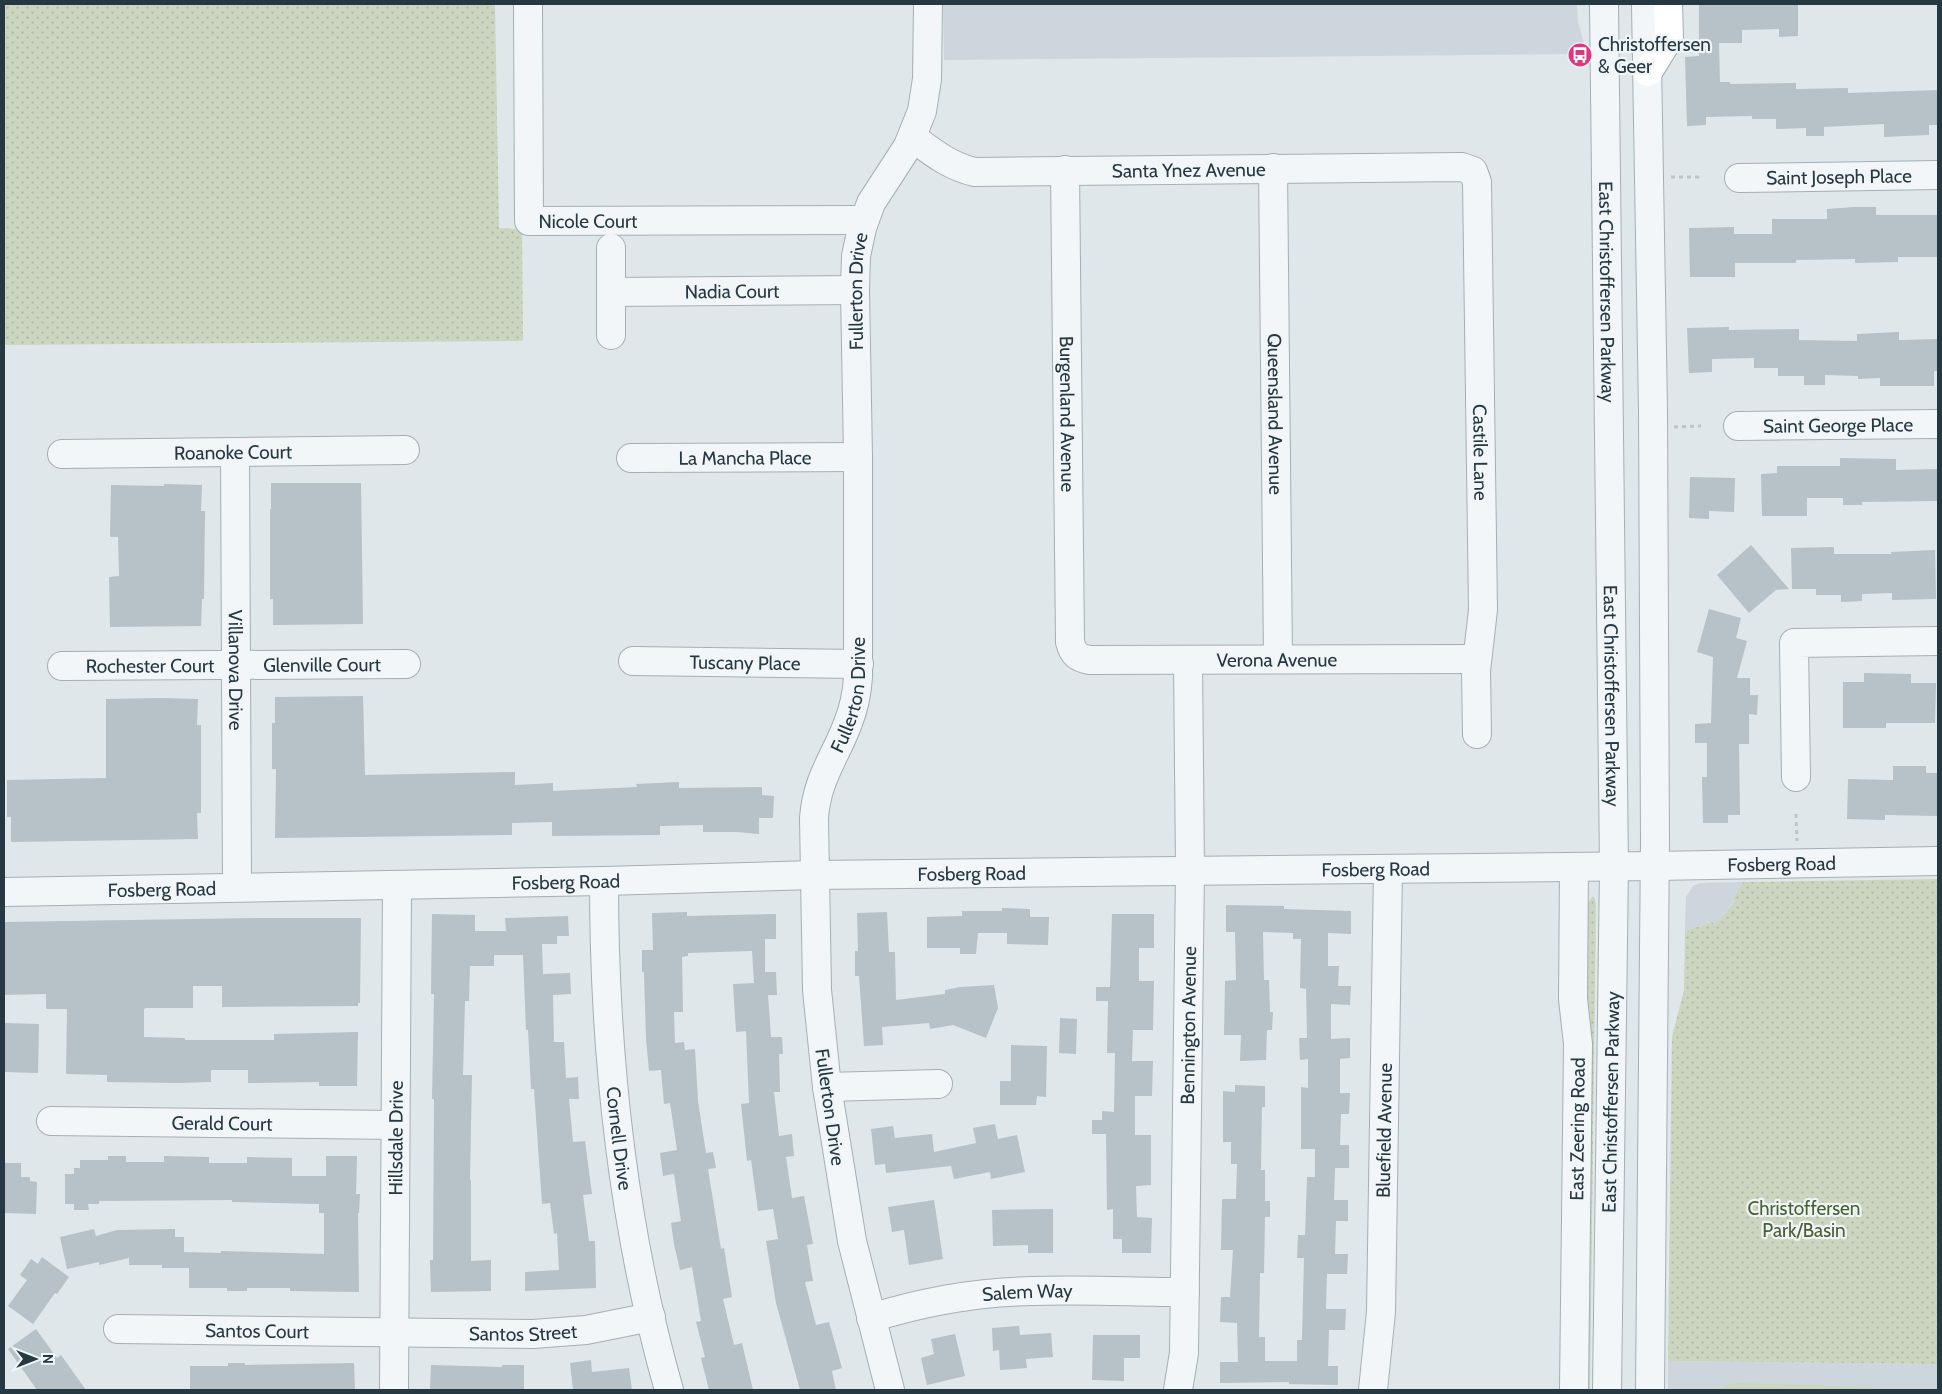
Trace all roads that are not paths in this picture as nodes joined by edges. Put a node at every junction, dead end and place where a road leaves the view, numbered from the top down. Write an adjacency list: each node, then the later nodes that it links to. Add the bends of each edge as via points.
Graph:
1 (528, 4): 13 (street, Nicole Court, via 528,221)
2 (928, 4): 7 (street, Fullerton Drive, via 926,87)
3 (1604, 4): 40 (street, East Christoffersen Parkway)
4 (1646, 4): 6 (street)
5 (1668, 4): 6 (main road, via 1669,38)
6 (1648, 72): 38 (street)
7 (913, 138): 9 (street, Santa Ynez Avenue, via 942,159 967,170); 13 (street, Fullerton Drive, via 875,196)
8 (1273, 168): 9 (street, Santa Ynez Avenue); 10 (street, Santa Ynez Avenue, via 1462,167); 28 (street, Queensland Avenue)
9 (1065, 170): 26 (street, Burgenland Avenue, via 1070,642)
10 (1473, 171): 27 (street, Castile Lane, via 1477,182 1483,610)
11 (1938, 175): 12 (street, Saint Joseph Place)
12 (1739, 178)
13 (864, 220): 15 (street, Fullerton Drive, via 858,246)
14 (611, 248): 16 (street)
15 (855, 290): 16 (street, Nadia Court); 23 (street, Fullerton Drive)
16 (610, 292): 17 (street)
17 (610, 335)
18 (1938, 424): 19 (street, Saint George Place)
19 (1738, 426)
20 (406, 450): 21 (street, Roanoke Court)
21 (236, 452): 22 (street, Roanoke Court); 33 (street, Villanova Drive)
22 (62, 454)
23 (858, 457): 24 (street, La Mancha Place); 32 (street, Fullerton Drive)
24 (631, 458)
25 (1938, 641): 36 (street, via 1794,643)
26 (1076, 656): 29 (street, Verona Avenue, via 1090,660)
27 (1477, 658): 28 (street, Verona Avenue); 35 (street, Castile Lane)
28 (1278, 659): 29 (street, Verona Avenue)
29 (1188, 660): 42 (street, Bennington Avenue)
30 (632, 661): 32 (street, Tuscany Place)
31 (406, 664): 33 (street, Glenville Court)
32 (859, 664): 43 (street, Fullerton Drive, via 849,722 817,795)
33 (236, 665): 34 (street, Rochester Court); 46 (street, Villanova Drive)
34 (62, 666)
35 (1477, 734)
36 (1796, 777)
37 (1938, 861): 38 (street, Fosberg Road)
38 (1655, 866): 40 (street, Fosberg Road); 64 (street)
39 (1574, 867): 40 (street, Fosberg Road); 41 (street, Fosberg Road); 62 (street, East Zeering Road, via 1573,1008 1578,1044)
40 (1614, 867): 63 (street, East Christoffersen Parkway)
41 (1388, 869): 42 (street, Fosberg Road); 61 (street, Bluefield Avenue, via 1381,1312)
42 (1190, 870): 43 (street, Fosberg Road); 52 (street, Bennington Avenue)
43 (814, 875): 44 (street, Fosberg Road); 49 (street, Fullerton Drive, via 817,990)
44 (604, 881): 45 (street, Fosberg Road); 53 (street, Cornell Drive, via 613,1090 632,1223)
45 (397, 885): 46 (street, Fosberg Road); 51 (street, Hillsdale Drive)
46 (237, 887): 47 (street, Fosberg Road)
47 (4, 892)
48 (938, 1084): 49 (street)
49 (827, 1087): 54 (street, Fullerton Drive, via 846,1213)
50 (51, 1120): 51 (street, Gerald Court)
51 (395, 1125): 56 (street, Hillsdale Drive)
52 (1185, 1292): 54 (street, Salem Way, via 1003,1293 927,1304); 60 (street, Bennington Avenue, via 1184,1353)
53 (651, 1317): 56 (street, Santos Street, via 554,1334); 58 (street, Cornell Drive)
54 (871, 1318): 59 (street, Fullerton Drive)
55 (118, 1329): 56 (street, Santos Court)
56 (395, 1332): 57 (street, Hillsdale Drive)
57 (394, 1390)
58 (669, 1390)
59 (890, 1390)
60 (1178, 1390)
61 (1373, 1390)
62 (1574, 1390)
63 (1607, 1390)
64 (1650, 1390)

